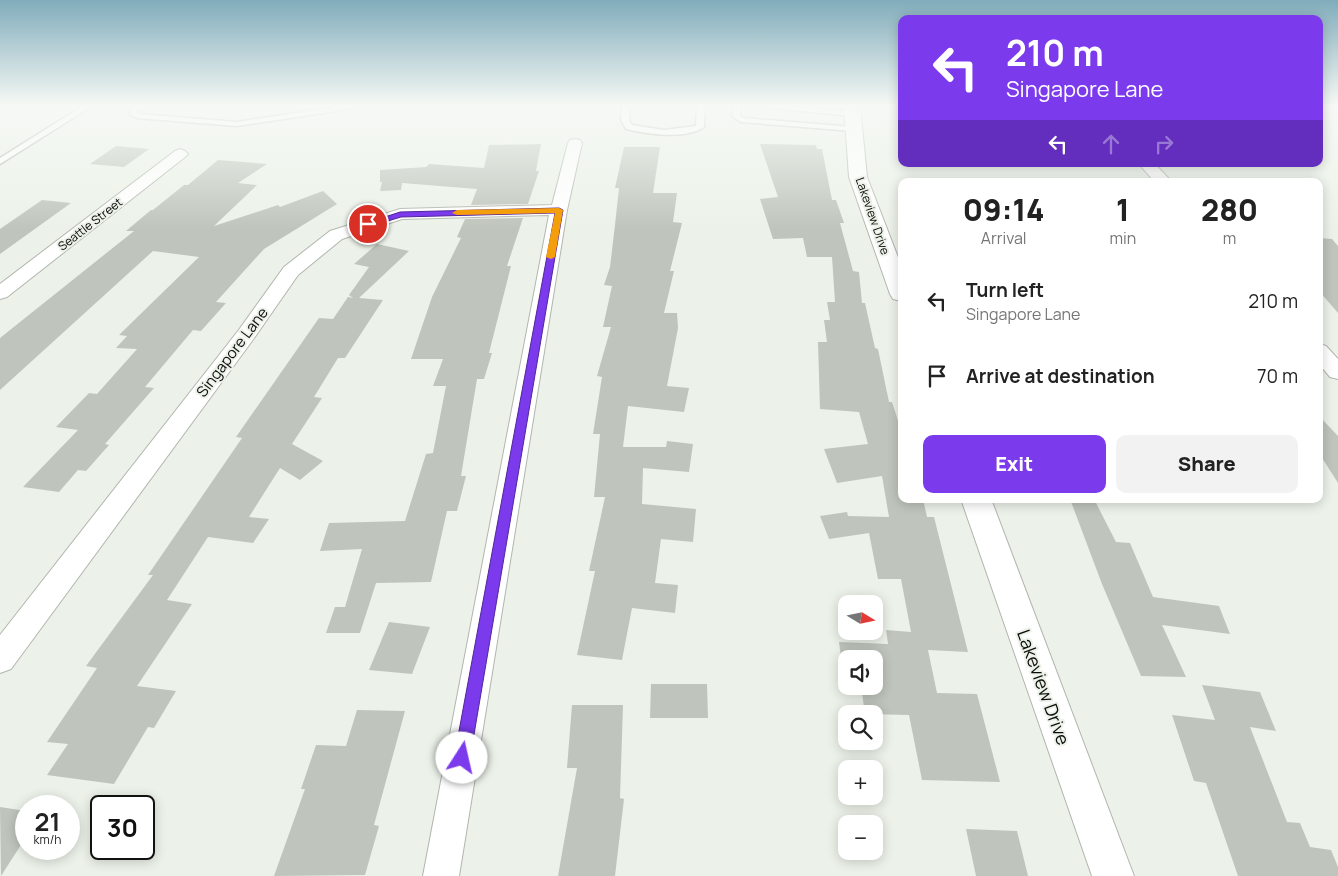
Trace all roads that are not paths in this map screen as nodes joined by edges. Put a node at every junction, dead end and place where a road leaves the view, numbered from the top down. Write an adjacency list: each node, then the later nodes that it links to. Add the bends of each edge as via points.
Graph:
1 (24, 147): 5 (lane)
2 (575, 147): 8 (street)
3 (855, 147): 9 (street, Lakeview Drive, via 858,177)
4 (180, 154): 10 (street, Seattle Street)
5 (0, 162)
6 (1150, 167): 7 (street)
7 (1160, 178)
8 (559, 210): 14 (street, Singapore Lane, via 400,214 336,235 291,271); 15 (street)
9 (898, 286)
10 (0, 293)
11 (1323, 355): 12 (street)
12 (1338, 372)
13 (977, 503): 16 (street, Lakeview Drive)
14 (0, 658)
15 (441, 876)
16 (1113, 876)

